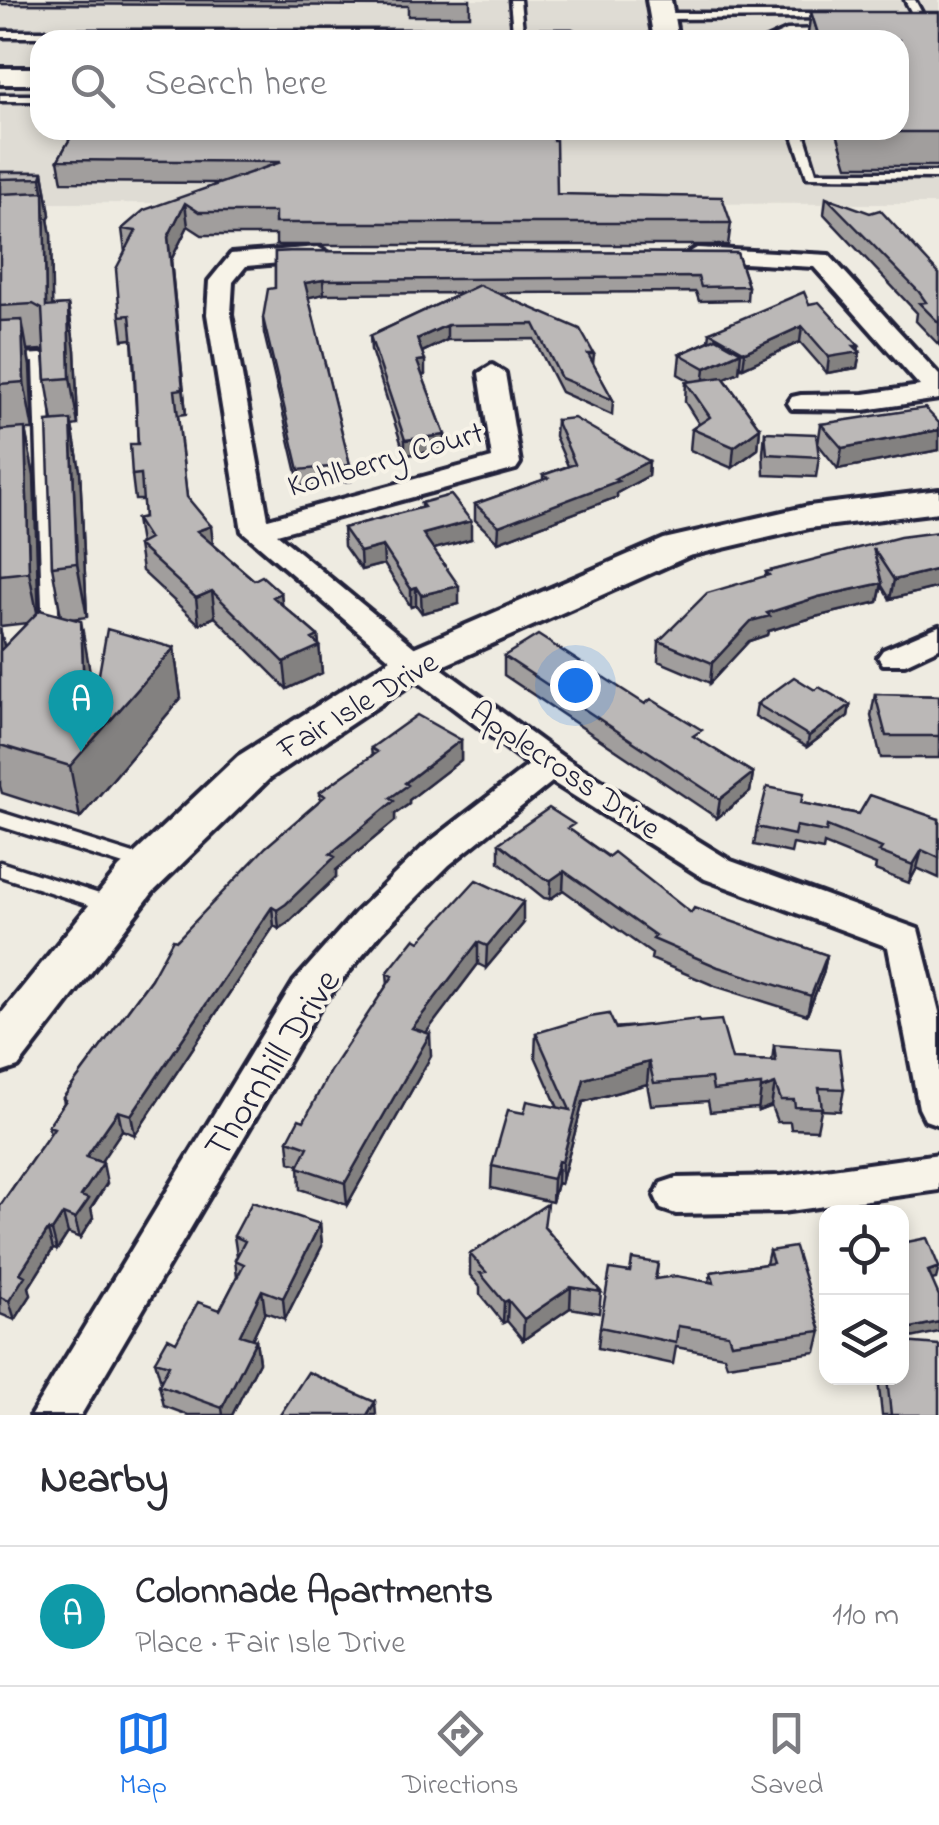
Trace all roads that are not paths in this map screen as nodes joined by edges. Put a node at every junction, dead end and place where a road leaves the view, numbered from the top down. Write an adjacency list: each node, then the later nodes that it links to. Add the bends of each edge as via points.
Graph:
1 (515, 0): 8 (lane)
2 (910, 0): 5 (lane)
3 (840, 16): 7 (lane)
4 (899, 16): 5 (lane)
5 (919, 17): 6 (lane); 9 (lane, via 927,32)
6 (939, 17)
7 (662, 19)
8 (518, 30)
9 (909, 32)
10 (0, 34): 11 (lane)
11 (30, 34)
12 (0, 76): 13 (street)
13 (30, 86)
14 (30, 88): 15 (lane)
15 (0, 98)
16 (800, 140): 17 (lane, via 812,175)
17 (939, 175)
18 (334, 254): 25 (street, via 238,258 221,281 220,314)
19 (678, 254): 22 (street, via 821,260)
20 (0, 360): 27 (lane, via 41,358 37,451 51,644)
21 (492, 372): 25 (street, Kohlberry Court, via 506,463)
22 (939, 391): 23 (street)
23 (801, 403)
24 (939, 500): 29 (street, Fair Isle Drive, via 809,517 678,547)
25 (256, 531): 29 (street, Applecross Drive)
26 (939, 636): 28 (street)
27 (38, 658)
28 (894, 658)
29 (414, 664): 30 (street, Applecross Drive); 32 (street, Fair Isle Drive, via 254,767)
30 (552, 765): 36 (street, Applecross Drive, via 718,870 905,940); 39 (street, Thornhill Drive, via 436,856 308,992)
31 (0, 819): 32 (lane)
32 (150, 866): 34 (street, Fair Isle Drive)
33 (0, 869): 34 (lane)
34 (115, 906): 35 (street, Fair Isle Drive)
35 (0, 1052)
36 (939, 1108)
37 (939, 1172): 38 (street, via 782,1194)
38 (676, 1196)
39 (55, 1415)

